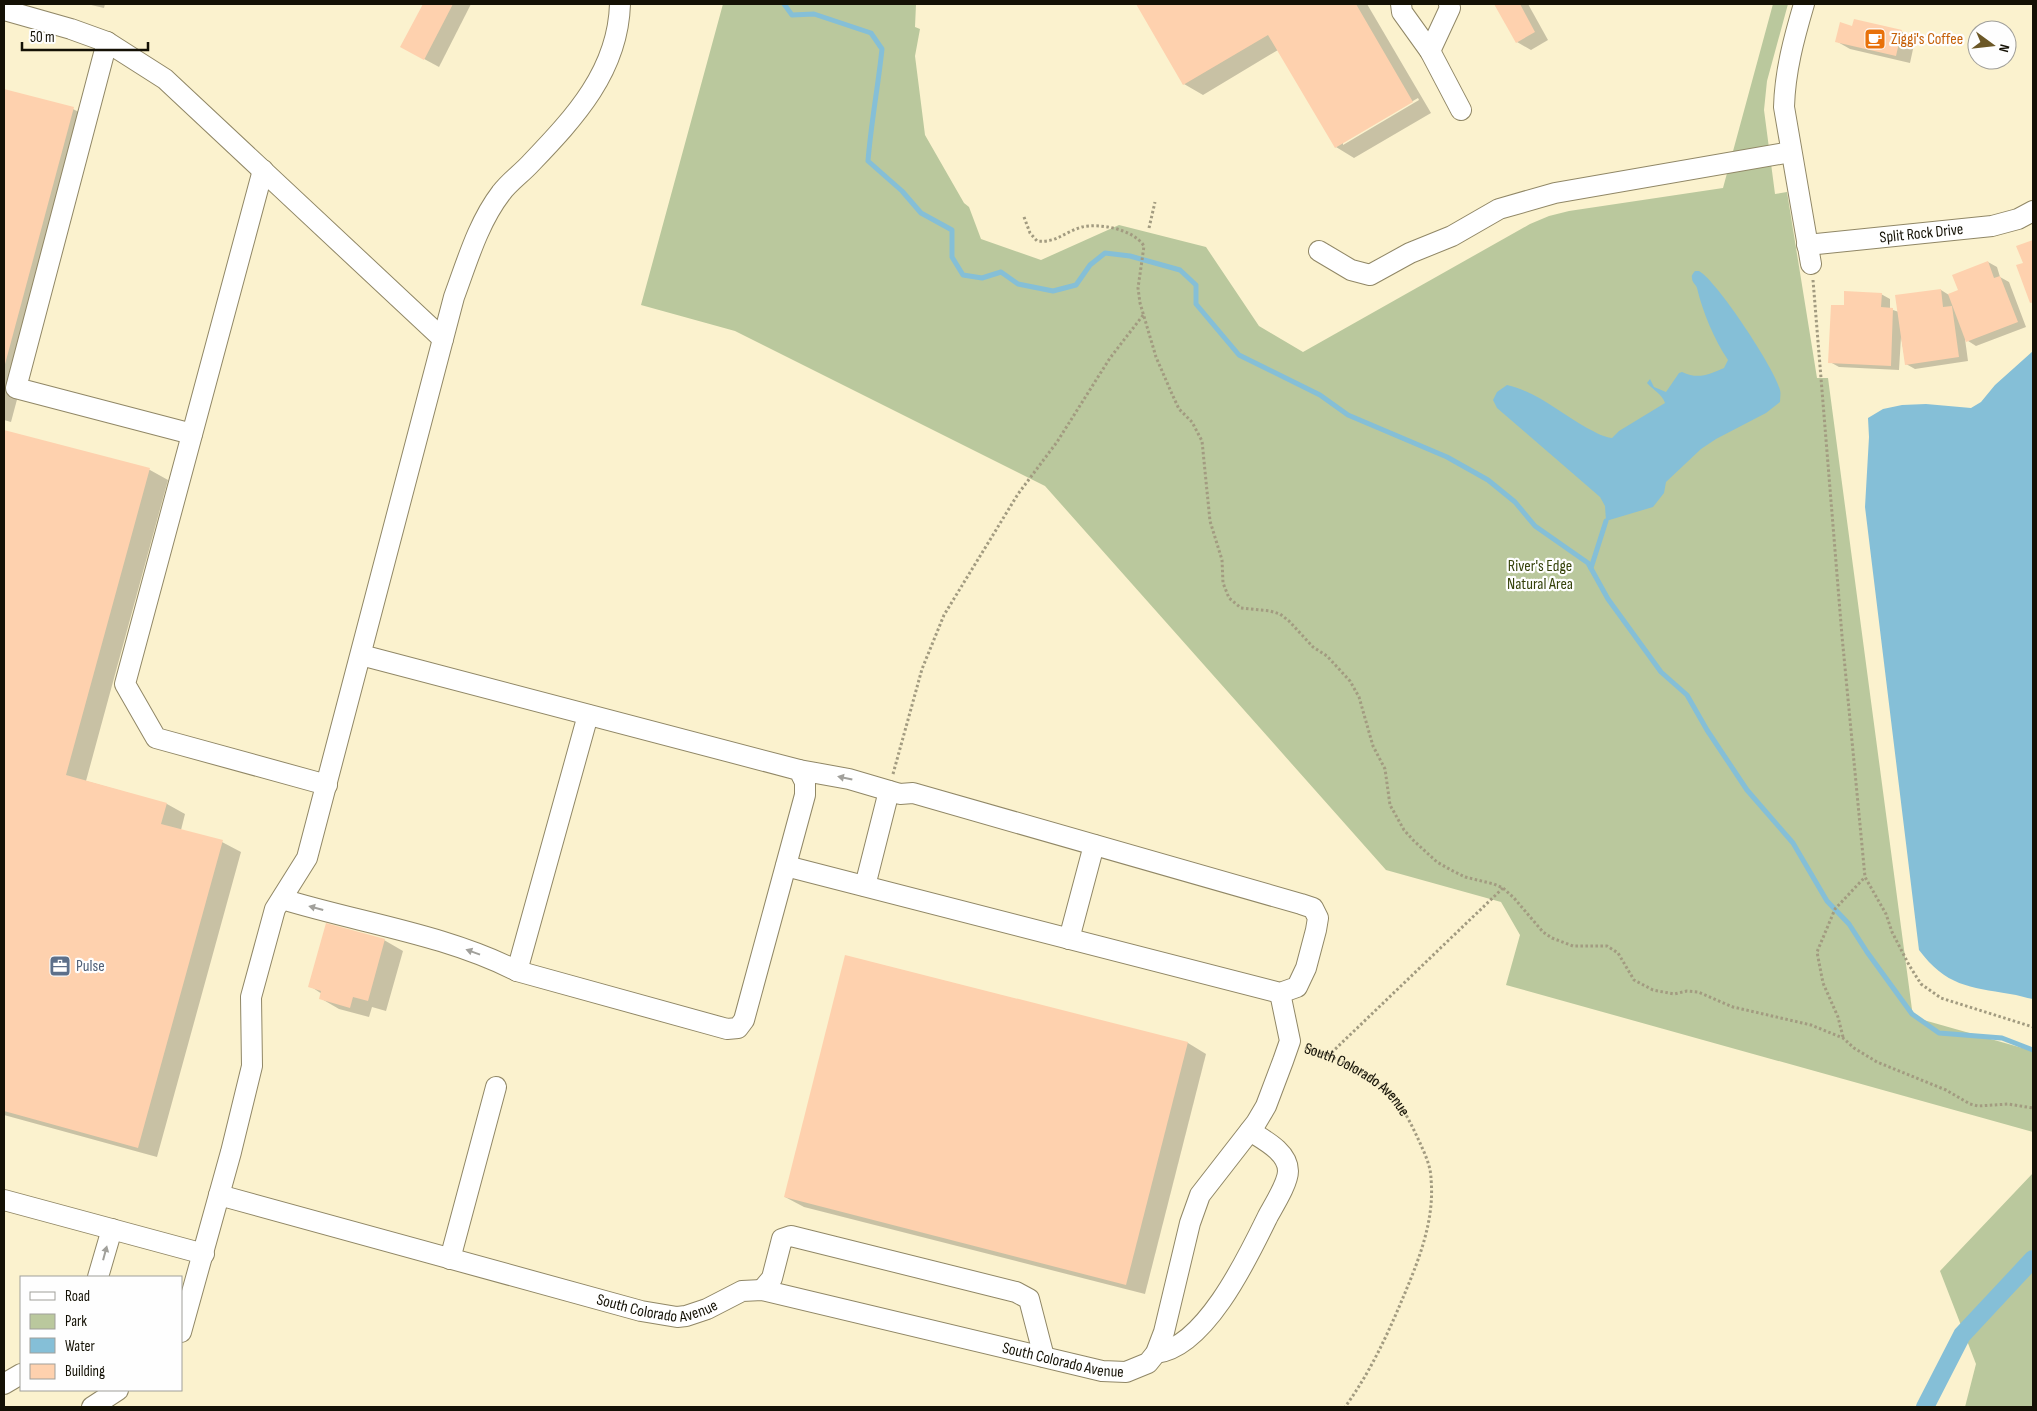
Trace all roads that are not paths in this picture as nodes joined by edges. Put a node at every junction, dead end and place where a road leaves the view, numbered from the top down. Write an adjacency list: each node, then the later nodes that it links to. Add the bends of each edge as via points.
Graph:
1 (620, 4): 13 (street, via 615,41 588,98 542,152 502,191 489,212 454,297)
2 (1401, 4): 7 (street, via 1402,12)
3 (1449, 4): 7 (street)
4 (1804, 4): 9 (street, via 1785,82 1784,106)
5 (4, 10): 6 (street)
6 (107, 42): 10 (street, via 165,79); 14 (street, via 16,388)
7 (1430, 51): 8 (street)
8 (1461, 110)
9 (1791, 152): 11 (street, Split Rock Drive, via 1809,254 1992,226); 12 (street, via 1555,193 1499,209 1452,236 1410,253 1370,275 1351,270)
10 (262, 170): 13 (street); 14 (street)
11 (2033, 211)
12 (1319, 251)
13 (443, 339): 15 (street)
14 (192, 434): 18 (street, via 125,684 156,738)
15 (361, 655): 16 (street); 18 (street)
16 (588, 715): 17 (street); 25 (street)
17 (799, 770): 19 (street, one-way to 17, via 849,779); 21 (street, via 805,782 805,795)
18 (327, 785): 23 (street, via 308,858)
19 (889, 791): 20 (street, via 913,793); 22 (street)
20 (1094, 845): 24 (street); 26 (street, via 1313,908 1318,918 1306,968 1297,986)
21 (786, 866): 22 (street); 25 (street, via 744,1020 738,1028 727,1029)
22 (865, 886): 24 (street)
23 (282, 899): 25 (street, one-way to 23, via 450,943); 29 (street, via 275,909 251,997 252,1066)
24 (1069, 939): 26 (street)
25 (518, 971)
26 (1280, 993): 28 (street, South Colorado Avenue, via 1290,1042 1266,1106)
27 (496, 1087): 33 (street)
28 (1250, 1131): 37 (street, South Colorado Avenue, via 1200,1195); 37 (street, via 1283,1157 1288,1171 1282,1190 1220,1303 1187,1340 1169,1352)
29 (219, 1196): 32 (street); 33 (street, South Colorado Avenue)
30 (4, 1200): 31 (street)
31 (112, 1229): 32 (street); 34 (street, one-way to 31)
32 (204, 1254): 36 (street)
33 (450, 1259): 35 (street, South Colorado Avenue, via 641,1311 677,1317 707,1310 742,1291)
34 (98, 1276)
35 (762, 1290): 38 (street, South Colorado Avenue); 38 (street, via 772,1278 782,1239 791,1236 1016,1292 1029,1299)
36 (182, 1329)
37 (1156, 1353): 38 (street, South Colorado Avenue, via 1148,1362 1126,1372 1102,1371)
38 (1044, 1358)
39 (20, 1375): 40 (street)
40 (4, 1384)
41 (116, 1391): 42 (street)
42 (92, 1407)

